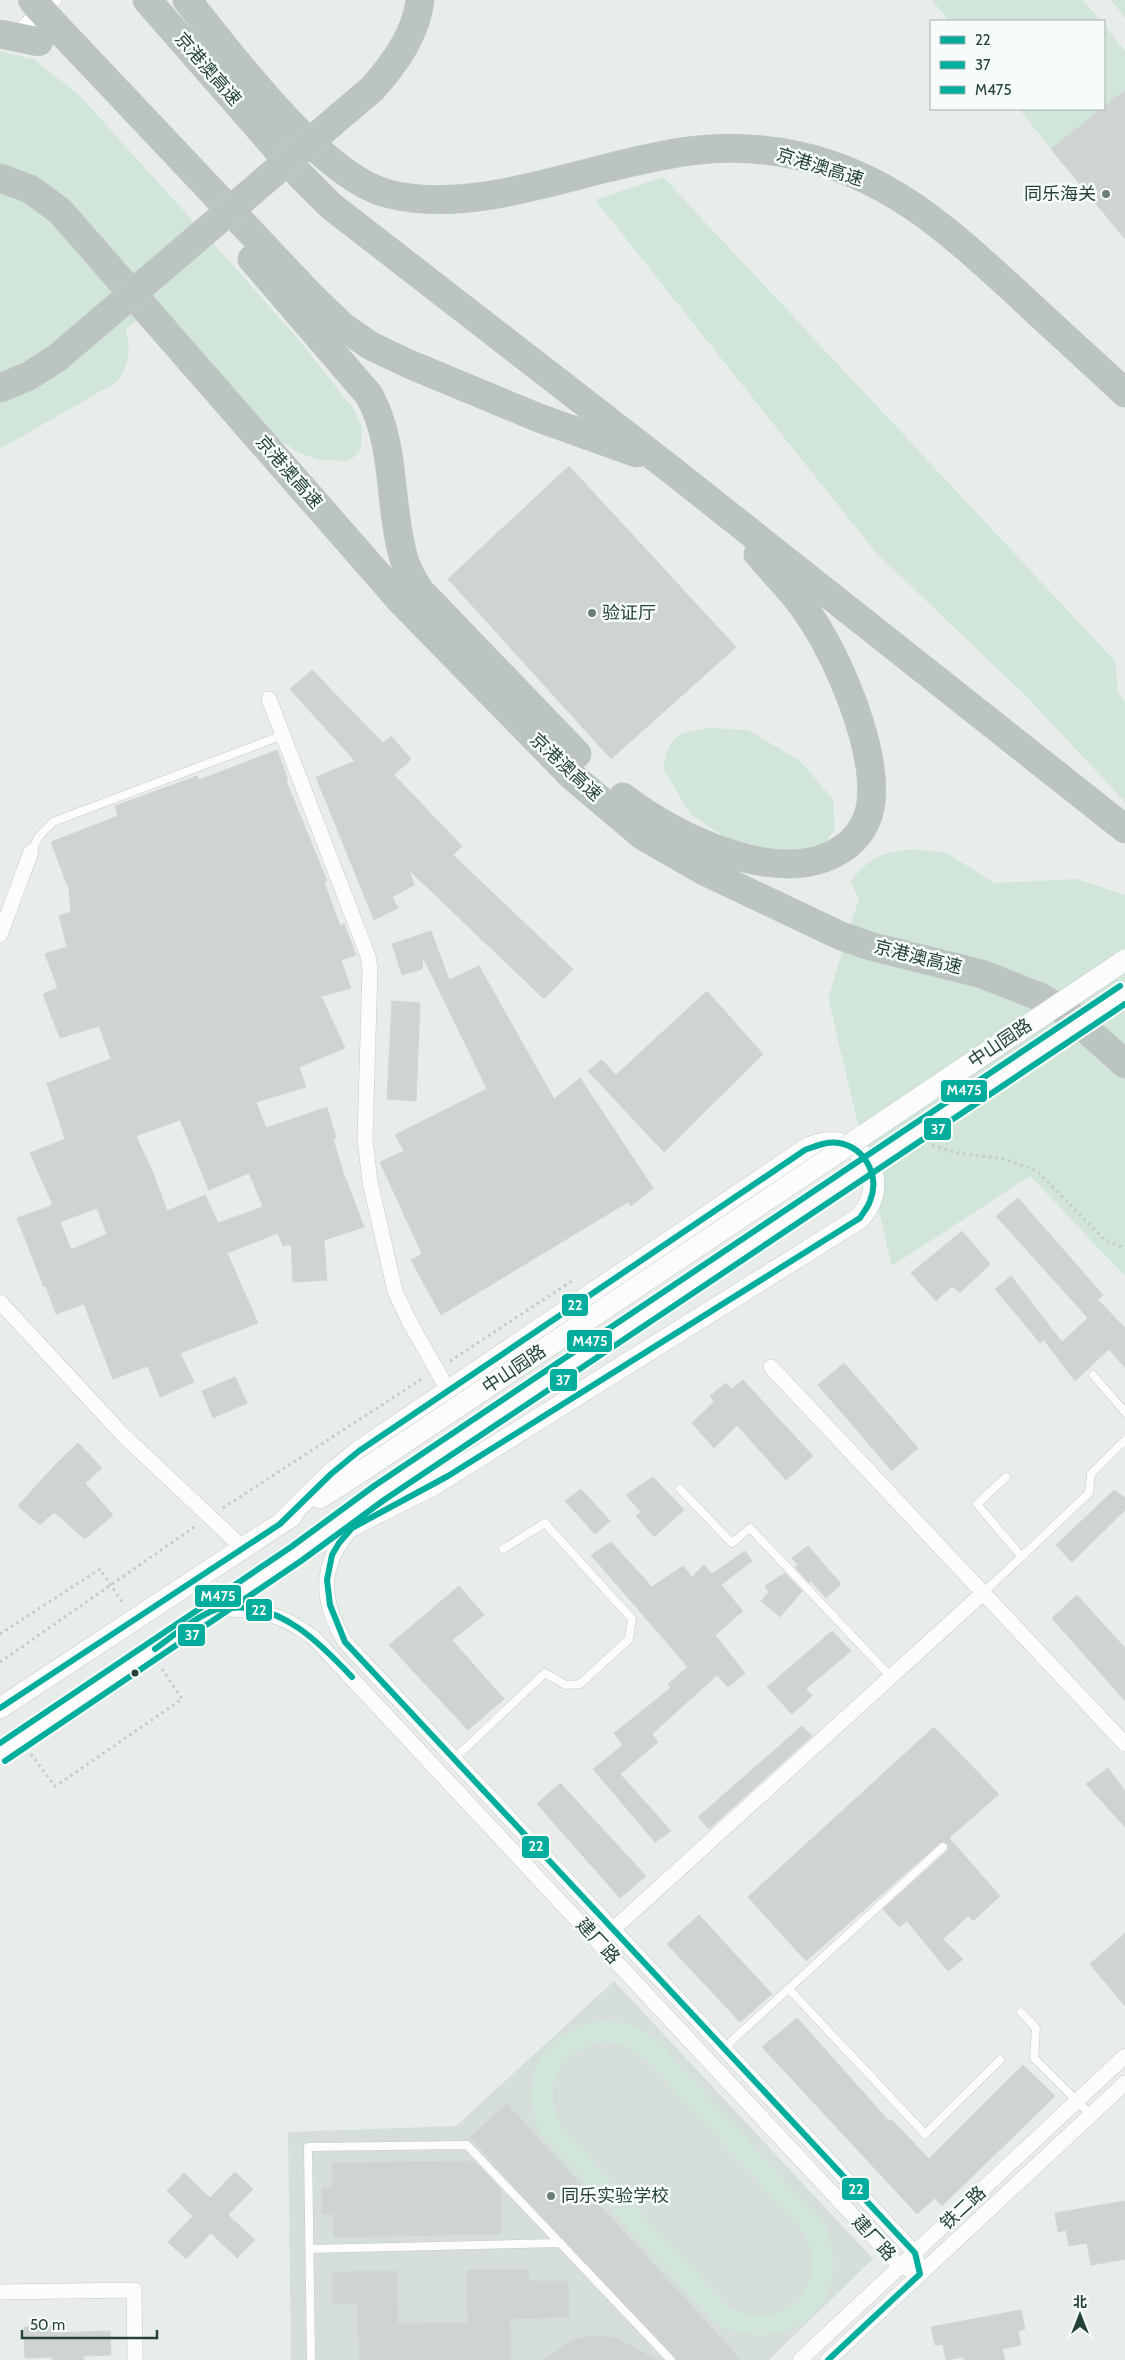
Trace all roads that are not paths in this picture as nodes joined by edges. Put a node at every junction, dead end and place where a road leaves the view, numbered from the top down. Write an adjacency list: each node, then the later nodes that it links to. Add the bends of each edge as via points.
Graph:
1 (32, 0): 5 (highway, bridge)
2 (147, 0): 11 (highway, 京港澳高速, via 299,174 331,206)
3 (187, 0): 10 (highway, 京港澳高速, via 287,120 332,163 361,184 388,194 420,199 459,198 504,193 671,152 750,148 797,156 850,172 888,189 932,218)
4 (420, 0): 9 (highway, bridge, via 407,41 373,88 57,358 29,376)
5 (48, 21): 6 (highway, bridge); 7 (street); 11 (highway, via 342,326 372,346 409,364 538,418 641,454); 13 (highway, via 61,52 80,67 212,212 369,395 384,428 404,560)
6 (0, 34)
7 (0, 48)
8 (0, 178): 14 (highway, 京港澳高速, via 39,195 72,223 401,601)
9 (0, 388)
10 (1125, 393)
11 (669, 468): 12 (highway, 京港澳高速)
12 (702, 494): 13 (highway, via 806,610 831,650 852,701 868,761 871,802 861,830 850,844 822,859 786,864 761,861 714,847 649,816 595,771); 17 (highway, 京港澳高速)
13 (425, 596): 14 (highway)
14 (461, 663): 22 (highway, 京港澳高速, via 573,777 643,836 704,871 841,936 982,974 1040,997 1068,1012)
15 (269, 699): 16 (street)
16 (283, 735): 18 (lane, via 53,822 39,836); 26 (street, via 368,956 365,1139 370,1182 395,1291)
17 (1125, 829)
18 (31, 852): 19 (street)
19 (0, 935)
20 (1125, 960): 31 (main road, 中山园路, bridge)
21 (1125, 993): 35 (main road, 中山园路, bridge, via 379,1493)
22 (1125, 1064)
23 (0, 1302): 33 (street, via 123,1435)
24 (771, 1367): 37 (street)
25 (1093, 1375): 27 (lane)
26 (448, 1390): 31 (main road, via 359,1451); 32 (main road, via 814,1145 825,1142 847,1145 856,1150 870,1167 874,1188 872,1199 860,1218 433,1485)
27 (1125, 1412)
28 (1125, 1440): 36 (lane, via 1090,1474 1089,1493)
29 (1006, 1477): 36 (lane, via 977,1504)
30 (680, 1489): 39 (lane, via 732,1543 750,1528)
31 (280, 1524): 33 (main road, 中山园路)
32 (354, 1525): 35 (main road); 43 (street, 建厂路, via 330,1561 326,1582 335,1624 345,1642)
33 (243, 1548): 40 (main road, 中山园路)
34 (503, 1549): 43 (lane, via 546,1523 632,1619 629,1639 580,1684 566,1685 545,1673)
35 (296, 1554): 38 (main road, 中山园路)
36 (1022, 1557): 37 (lane)
37 (983, 1594): 39 (street); 41 (street)
38 (215, 1609): 42 (main road, 中山园路); 46 (street, 建厂路, via 245,1608 272,1614 294,1623 314,1638)
39 (892, 1678): 45 (street)
40 (0, 1708)
41 (1125, 1744)
42 (0, 1754)
43 (454, 1759): 45 (street, 建厂路)
44 (943, 1847): 47 (lane)
45 (613, 1930): 46 (street); 49 (street, 建厂路)
46 (599, 1942): 58 (street, 建厂路)
47 (789, 1989): 49 (lane); 51 (lane, via 925,2134)
48 (1021, 2012): 53 (lane, via 1036,2028 1034,2058)
49 (724, 2048): 57 (street, 建厂路)
50 (1125, 2056): 53 (street, 铁二路)
51 (1000, 2060)
52 (1125, 2082): 54 (street, 铁二路)
53 (1077, 2101): 54 (lane); 57 (street, 铁二路)
54 (1090, 2115): 59 (street, 铁二路)
55 (560, 2243): 56 (lane); 56 (lane, via 467,2145 308,2147); 63 (lane)
56 (310, 2249): 62 (lane)
57 (915, 2253): 58 (street, 铁二路); 59 (street, 建厂路)
58 (900, 2266): 59 (street, 建厂路); 64 (street, 铁二路)
59 (920, 2274): 65 (street, 铁二路)
60 (0, 2292): 61 (street, via 134,2290)
61 (135, 2360)
62 (311, 2360)
63 (671, 2360)
64 (800, 2360)
65 (828, 2360)

